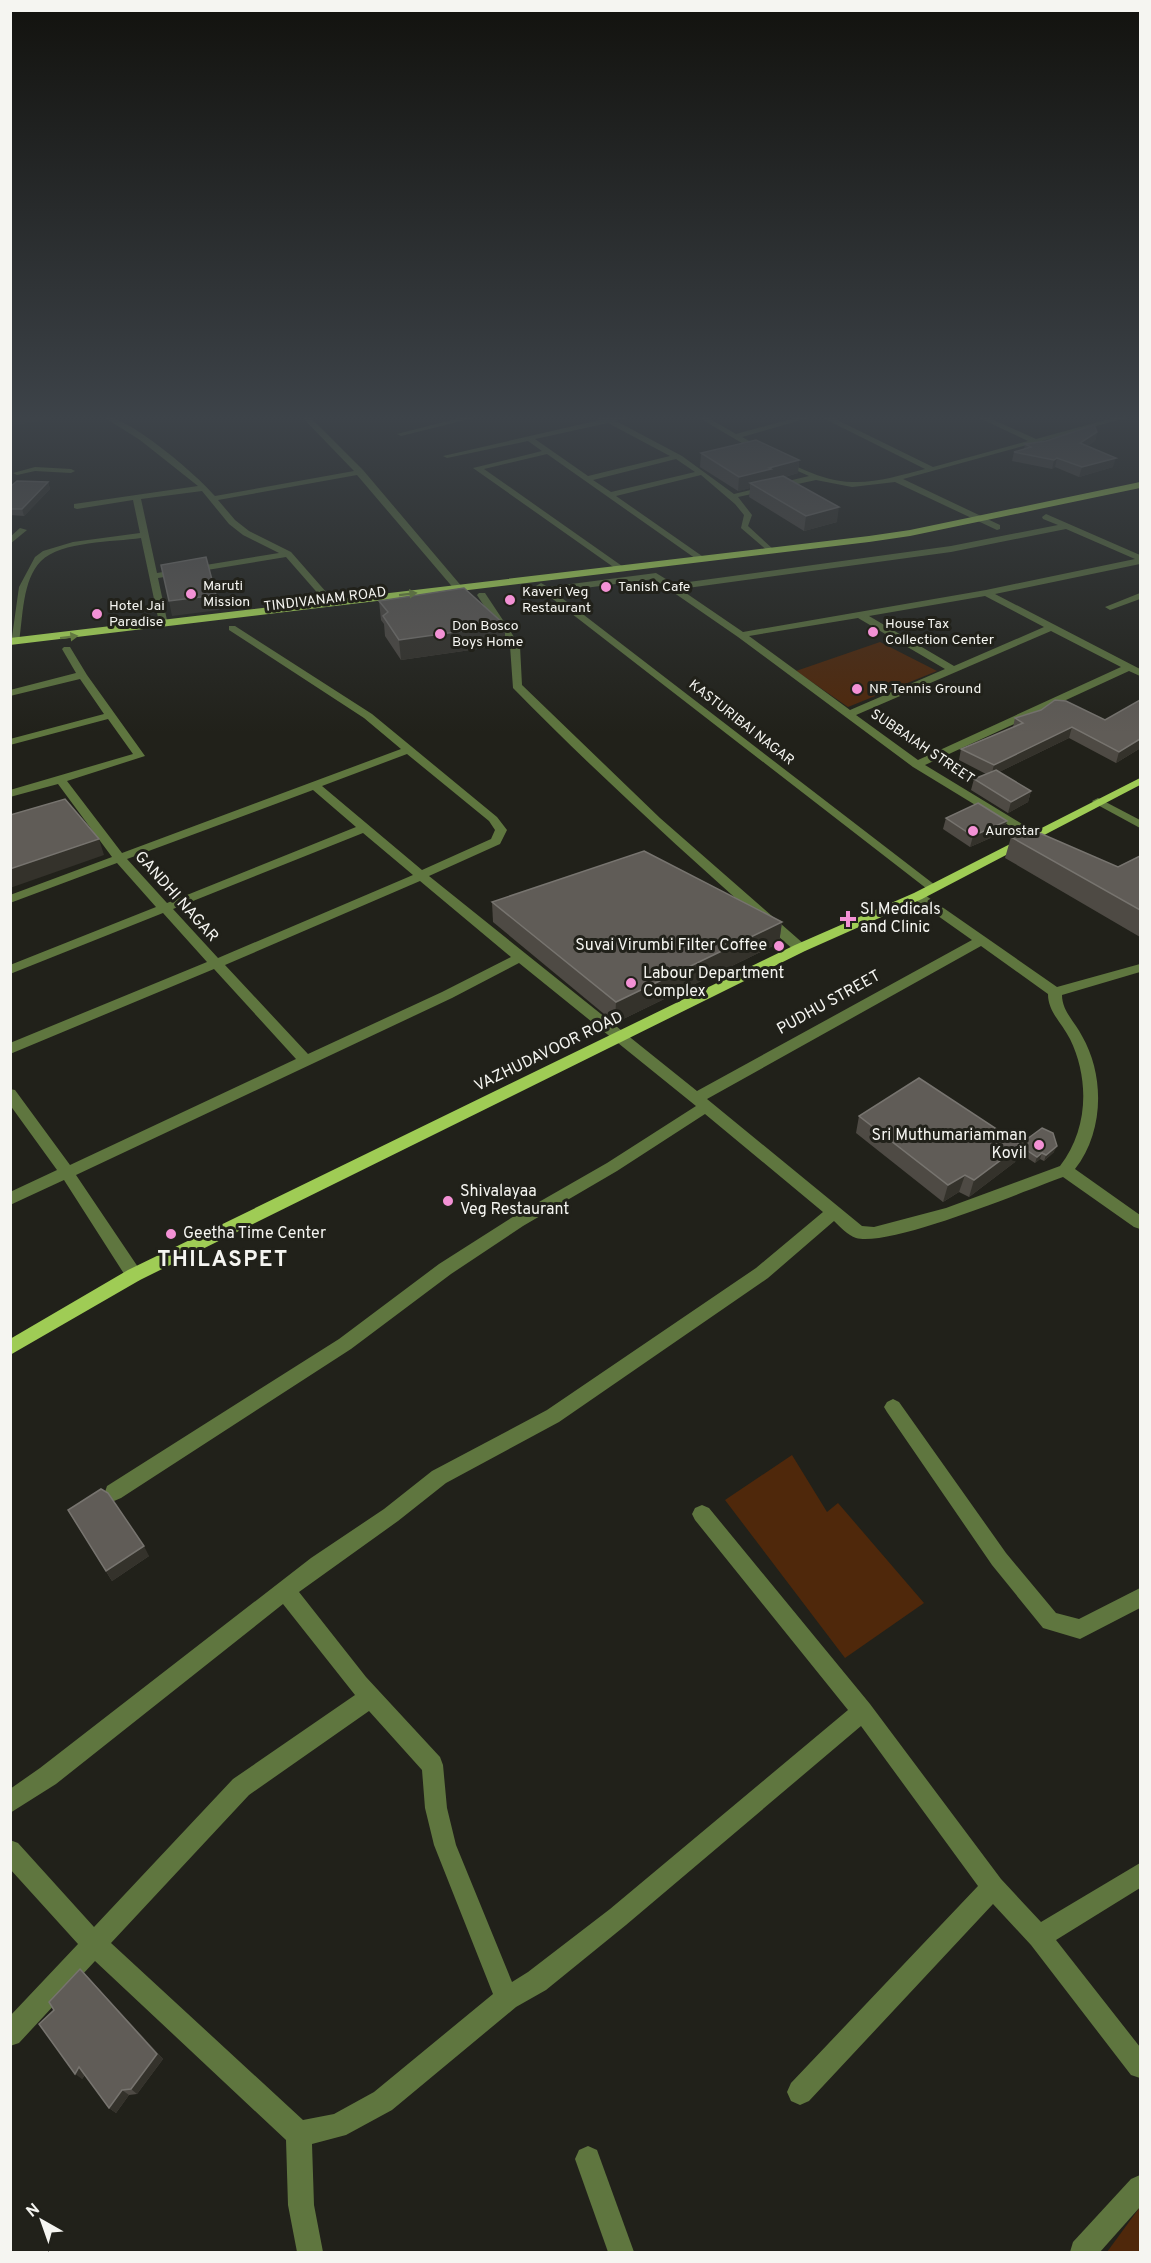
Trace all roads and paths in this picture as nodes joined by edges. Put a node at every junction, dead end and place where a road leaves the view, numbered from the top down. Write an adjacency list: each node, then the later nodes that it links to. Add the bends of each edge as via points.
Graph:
1 (142, 522): 14 (street)
2 (232, 522): 17 (street)
3 (402, 522): 24 (street)
4 (553, 522): 20 (street)
5 (647, 522): 18 (street)
6 (746, 522): 16 (street, via 744,526)
7 (965, 522): 16 (highway, via 910,533)
8 (988, 522): 12 (street)
9 (1023, 522): 12 (highway, TINDIVANAM ROAD)
10 (1057, 522): 11 (street)
11 (1067, 526): 19 (street); 23 (street, via 951,549)
12 (997, 527): 22 (highway, TINDIVANAM ROAD, via 918,542)
13 (23, 530): 15 (street)
14 (145, 535): 21 (street); 36 (street, via 54,550 39,558 26,582)
15 (10, 542)
16 (770, 550): 18 (highway)
17 (288, 554): 21 (street); 28 (street)
18 (699, 558): 20 (highway)
19 (1140, 559): 25 (street)
20 (619, 568): 22 (highway)
21 (153, 576): 33 (street)
22 (542, 585): 23 (street, via 657,576); 24 (highway); 26 (highway, TINDIVANAM ROAD); 58 (street, KASTURIBAI NAGAR)
23 (672, 587): 35 (street, SUBBAIAH STREET)
24 (458, 588): 28 (highway, one-way to 24)
25 (986, 593): 30 (street); 32 (street)
26 (482, 595): 31 (highway, TINDIVANAM ROAD); 63 (street, via 515,646 517,686 729,887)
27 (1140, 596): 29 (street)
28 (331, 603): 33 (highway)
29 (1110, 607)
30 (859, 614): 35 (street); 39 (street)
31 (232, 627): 34 (highway, TINDIVANAM ROAD); 46 (street, via 368,716)
32 (1052, 627): 38 (street); 39 (street)
33 (166, 632): 36 (highway, one-way to 33)
34 (197, 632)
35 (741, 635): 44 (street, SUBBAIAH STREET)
36 (12, 642)
37 (67, 649): 41 (street)
38 (1129, 667): 40 (street); 47 (street)
39 (952, 669): 44 (street)
40 (1140, 673)
41 (82, 675): 42 (street); 43 (street)
42 (10, 693)
43 (112, 715): 45 (street); 48 (street, via 140,756)
44 (848, 715): 47 (street, SUBBAIAH STREET)
45 (10, 742)
46 (408, 750): 50 (street); 57 (street, via 493,819 501,830 496,841)
47 (917, 765): 55 (street, SUBBAIAH STREET)
48 (60, 779): 51 (street); 56 (street)
49 (1140, 781): 52 (main road, VAZHUDAVOOR ROAD)
50 (313, 784): 54 (street); 56 (street)
51 (10, 794)
52 (1098, 801): 53 (street); 55 (main road, VAZHUDAVOOR ROAD)
53 (1140, 825)
54 (364, 828): 57 (street); 61 (street)
55 (1033, 836): 58 (main road, VAZHUDAVOOR ROAD)
56 (118, 857): 60 (street, GANDHI NAGAR); 61 (street, GANDHI NAGAR)
57 (421, 877): 64 (street); 65 (street)
58 (931, 888): 59 (main road, VAZHUDAVOOR ROAD)
59 (918, 896): 62 (street); 63 (main road, VAZHUDAVOOR ROAD)
60 (10, 899)
61 (164, 909): 65 (street, GANDHI NAGAR); 67 (street)
62 (980, 941): 68 (street); 73 (street, PUDHU STREET)
63 (800, 948): 69 (main road, VAZHUDAVOOR ROAD)
64 (519, 958): 69 (street); 71 (street)
65 (214, 963): 70 (street); 71 (street, GANDHI NAGAR)
66 (1140, 968): 68 (street)
67 (10, 970)
68 (1055, 992): 74 (street, via 1054,1004 1077,1038 1088,1065 1091,1112 1077,1158)
69 (622, 1037): 73 (street); 79 (main road, VAZHUDAVOOR ROAD)
70 (10, 1049)
71 (306, 1062): 75 (street)
72 (10, 1094): 75 (street)
73 (701, 1102): 77 (street); 82 (street, PUDHU STREET, via 612,1167 508,1227 345,1344)
74 (1065, 1170): 77 (street, via 949,1213 874,1233 858,1232); 78 (street)
75 (66, 1171): 76 (street); 79 (street)
76 (10, 1199)
77 (833, 1213): 84 (street, via 762,1273 689,1324 553,1416 439,1477)
78 (1140, 1223)
79 (134, 1275): 80 (main road, VAZHUDAVOOR ROAD)
80 (10, 1348)
81 (893, 1407): 85 (street, via 999,1559 1050,1621 1080,1629)
82 (114, 1492)
83 (702, 1514): 87 (street)
84 (285, 1591): 86 (street); 88 (street)
85 (1140, 1598)
86 (371, 1697): 93 (street, via 241,1787); 94 (street, via 432,1765 436,1808 446,1845)
87 (863, 1711): 91 (street); 94 (street, via 618,1917 537,1981)
88 (10, 1802)
89 (10, 1851): 93 (street)
90 (1140, 1874): 92 (street)
91 (993, 1887): 92 (street); 97 (street)
92 (1039, 1937): 96 (street)
93 (93, 1943): 95 (street); 98 (street)
94 (507, 1998): 98 (street, via 383,2101 337,2126)
95 (10, 2034)
96 (1140, 2066)
97 (800, 2092)
98 (298, 2134): 101 (street, via 301,2205)
99 (588, 2159): 102 (street)
100 (1140, 2188): 103 (street)
101 (310, 2253)
102 (621, 2253)
103 (1083, 2253)

